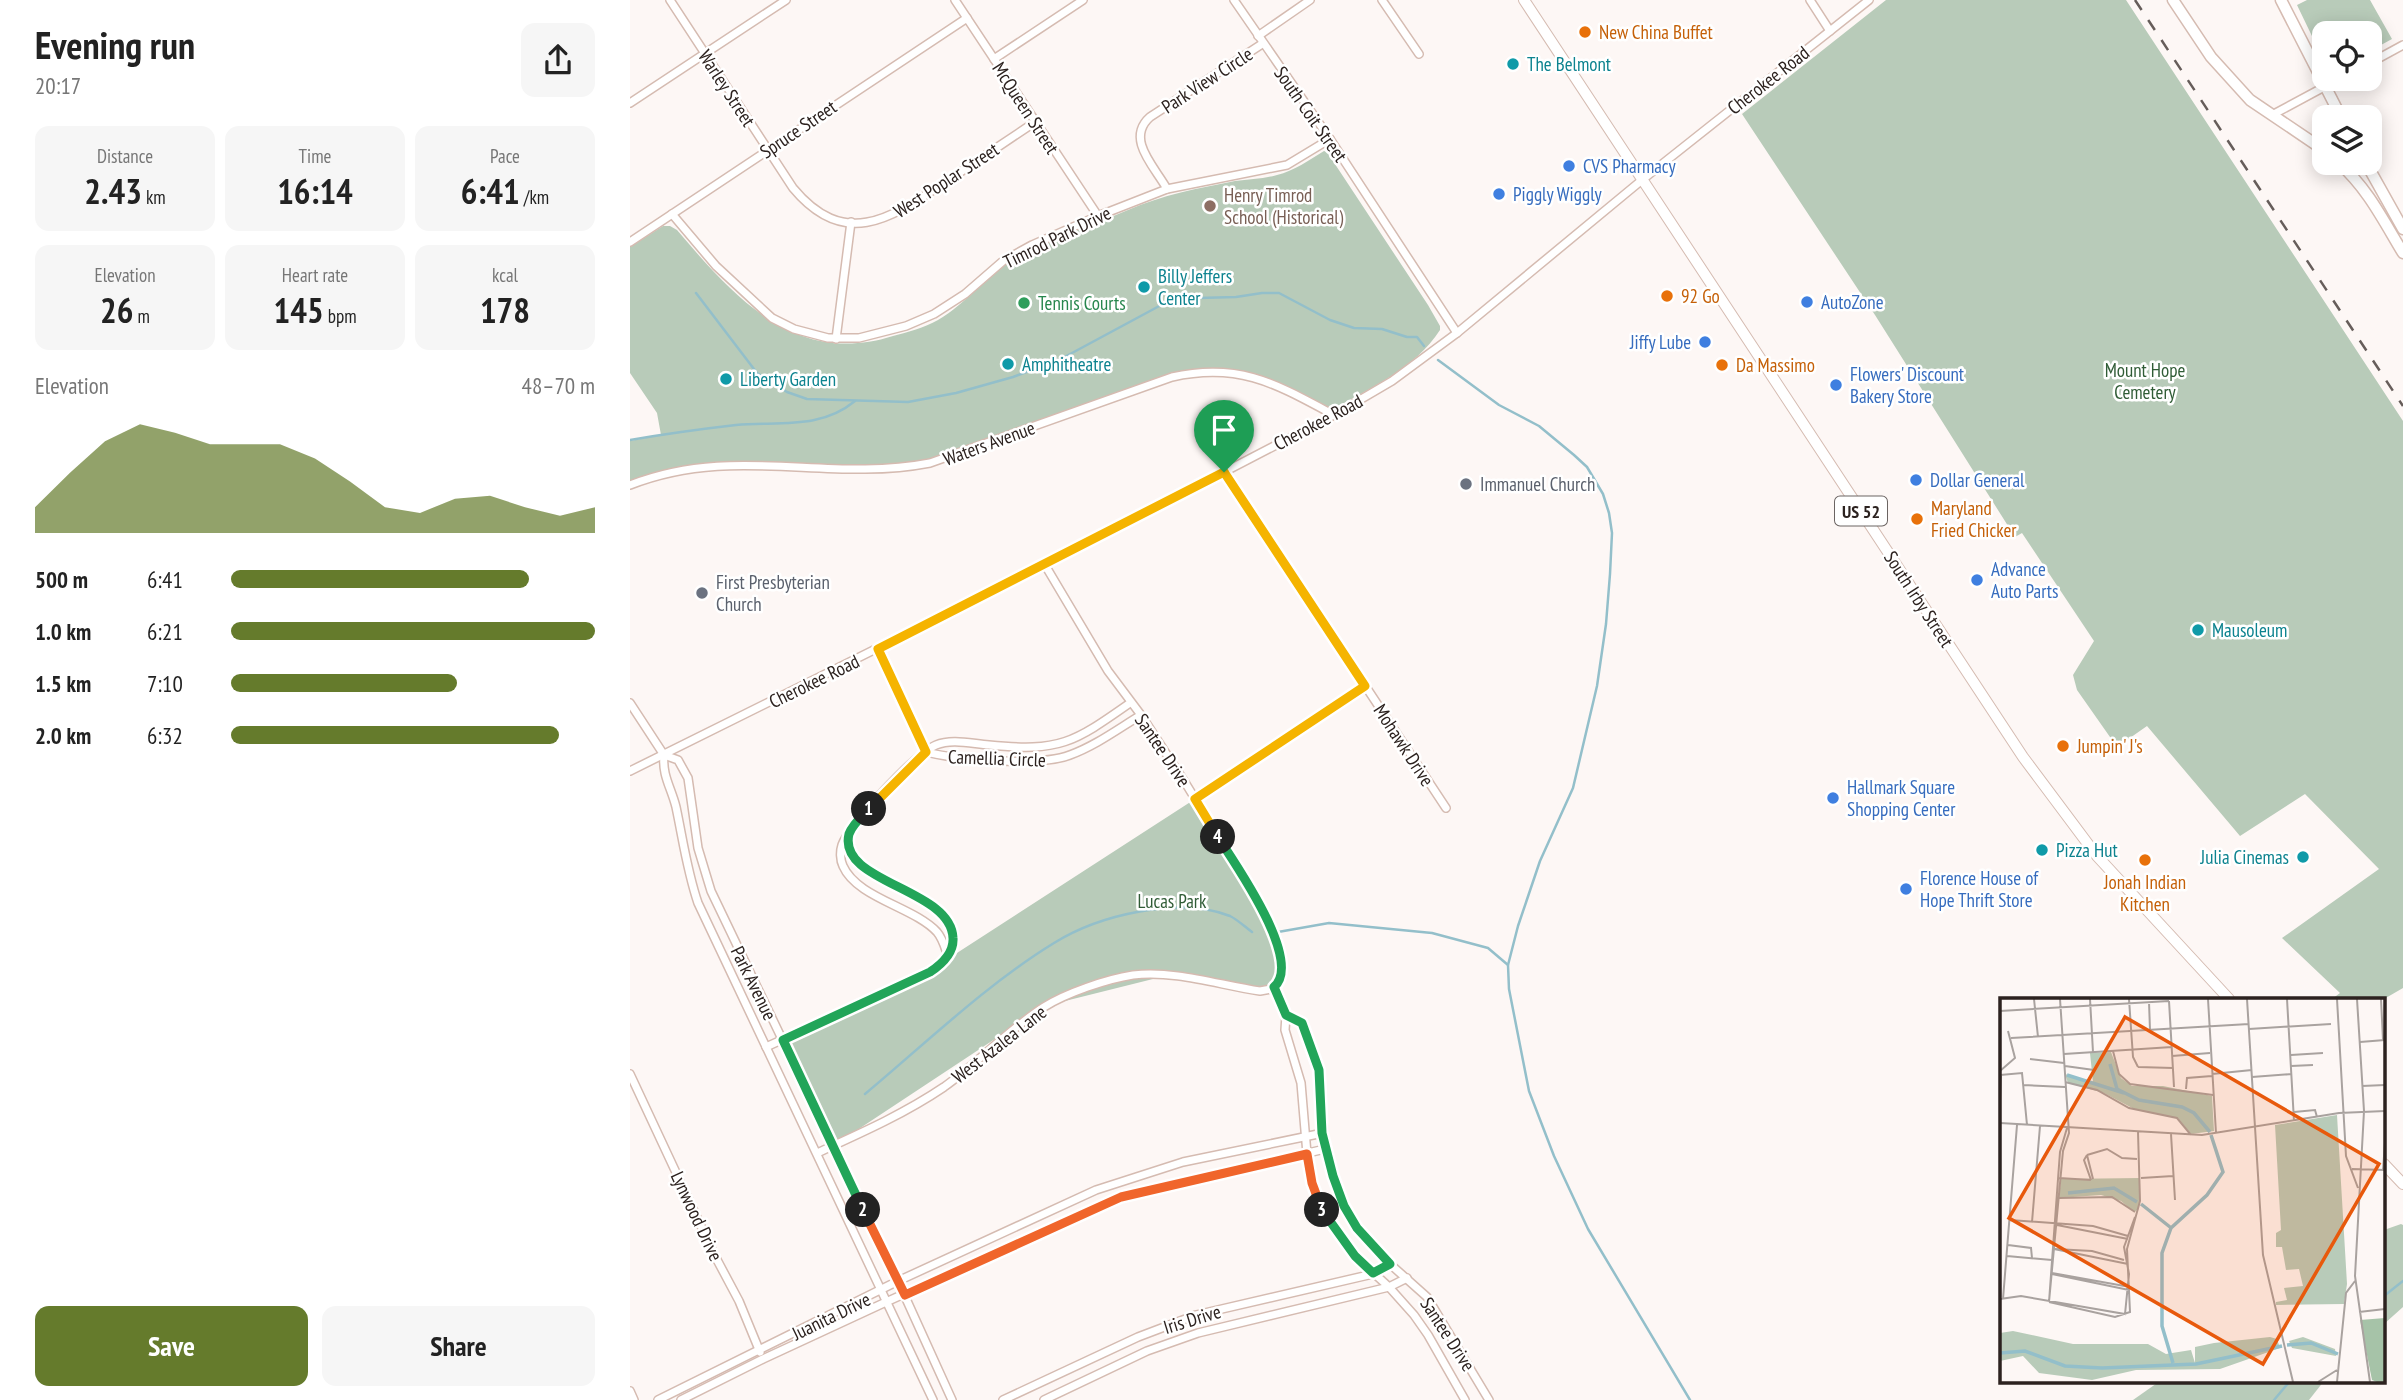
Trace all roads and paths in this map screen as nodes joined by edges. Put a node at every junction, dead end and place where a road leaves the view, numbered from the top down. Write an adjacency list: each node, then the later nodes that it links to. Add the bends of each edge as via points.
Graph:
1 (670, 0): 17 (street, Warley Street)
2 (786, 0): 17 (street)
3 (955, 0): 13 (street, McQueen Street)
4 (1083, 0): 20 (street)
5 (1234, 0): 15 (street, South Coit Street)
6 (1310, 0): 15 (street)
7 (1382, 0): 18 (street)
8 (1524, 0): 31 (main road, South Irby Street / US 52)
9 (1810, 0): 14 (street)
10 (1869, 0): 14 (street, Cherokee Road)
11 (2173, 0): 24 (highway, via 2221,69)
12 (2281, 0): 21 (highway)
13 (967, 18): 20 (street, McQueen Street); 28 (street, Spruce Street)
14 (1830, 31): 31 (street, Cherokee Road)
15 (1260, 40): 26 (street, South Coit Street); 32 (street, Park View Circle, via 1141,128 1140,144)
16 (2403, 45): 19 (street)
17 (705, 54): 23 (street); 28 (street, Warley Street)
18 (1419, 54)
19 (2382, 56)
20 (994, 59): 25 (street, McQueen Street)
21 (2312, 59)
22 (2317, 91): 24 (street)
23 (630, 103)
24 (2271, 116): 27 (highway)
25 (1035, 121): 34 (street, McQueen Street); 35 (street, West Poplar Street, via 900,212 875,221)
26 (1329, 139): 32 (street, Timrod Park Drive, via 1287,165); 39 (street, South Coit Street)
27 (2312, 142)
28 (768, 149): 33 (street, Spruce Street); 35 (street, Warley Street, via 806,203 826,216)
29 (2352, 175): 38 (highway, via 2375,204)
30 (2373, 175): 36 (highway)
31 (1642, 180): 39 (street, Cherokee Road); 58 (main road, South Irby Street / US 52, via 2075,829)
32 (1167, 189): 34 (street, Timrod Park Drive)
33 (672, 214): 37 (street, Spruce Street); 40 (street, Timrod Park Drive, via 707,257 766,314 794,329)
34 (1098, 216): 40 (street, Timrod Park Drive, via 1003,261 934,314 878,334)
35 (851, 222): 40 (street)
36 (2403, 229)
37 (630, 242)
38 (2403, 253)
39 (1457, 333): 41 (street, Cherokee Road, via 1392,381)
40 (836, 339)
41 (1334, 415): 42 (street, Cherokee Road); 43 (street, Waters Avenue, via 1261,378 1208,371 1172,377 930,463 877,469 703,466)
42 (1224, 472): 44 (street, Cherokee Road); 46 (street, Mohawk Drive)
43 (630, 485)
44 (1045, 565): 45 (street, Cherokee Road); 48 (street, Santee Drive)
45 (878, 649): 50 (street); 51 (street, Cherokee Road)
46 (1365, 686): 53 (street); 54 (street, Mohawk Drive)
47 (630, 703): 51 (street, Park Avenue)
48 (1130, 703): 49 (street, Santee Drive); 50 (street, Camellia Circle, via 1087,733 1060,744 1023,748 956,742)
49 (1141, 715): 50 (street, Camellia Circle, via 1085,749 1049,761 945,757); 53 (street, Santee Drive)
50 (926, 752): 55 (street, Camellia Circle)
51 (664, 755): 52 (street, Cherokee Road); 60 (street, Park Avenue, via 678,760 688,778 698,848 712,891); 61 (street, Park Avenue, via 663,770 676,808 688,875)
52 (630, 771)
53 (1195, 799): 57 (street, Santee Drive, via 1267,918 1282,964 1281,979)
54 (1446, 808)
55 (849, 833): 56 (street, via 852,851 867,870 932,906 946,919 953,940); 56 (street, Camellia Circle, via 841,849 846,871 860,885 931,927)
56 (948, 956): 60 (street, via 918,978)
57 (1274, 987): 59 (street, Santee Drive); 65 (street, West Azalea Lane, via 1259,991 1152,974 1097,985 1045,1006 944,1086 900,1114)
58 (2228, 998)
59 (1286, 1015): 63 (street, Santee Drive, via 1302,1023 1319,1070); 64 (street, Santee Drive, via 1285,1030 1301,1083)
60 (783, 1040): 61 (street); 65 (street, Park Avenue)
61 (766, 1047): 67 (street, Park Avenue)
62 (630, 1074): 79 (street, Lynwood Drive)
63 (1322, 1133): 64 (street, Juanita Drive); 66 (street, Santee Drive)
64 (1306, 1137): 68 (street, Santee Drive); 74 (street, Juanita Drive, via 1124,1179)
65 (833, 1146): 67 (street, West Azalea Lane); 74 (street, Park Avenue)
66 (1325, 1149): 68 (street, Juanita Drive); 71 (street, Santee Drive, via 1344,1206)
67 (817, 1153): 76 (street, Park Avenue)
68 (1307, 1154): 72 (street, Santee Drive, via 1321,1207 1355,1256); 77 (street, Juanita Drive, via 1121,1197)
69 (2386, 1166): 70 (main road)
70 (2403, 1184)
71 (1390, 1264): 72 (street, Iris Drive); 73 (street, Santee Drive)
72 (1373, 1273): 75 (street, Santee Drive); 88 (street, Iris Drive, via 1196,1315)
73 (1407, 1278): 75 (street, Iris Drive); 82 (street, Santee Drive, via 1427,1297)
74 (898, 1281): 76 (street, Juanita Drive); 77 (street, Park Avenue)
75 (1389, 1287): 89 (street, Iris Drive, via 1198,1333 1147,1351); 90 (street, Santee Drive, via 1429,1335)
76 (880, 1292): 78 (street, Park Avenue); 79 (street, Juanita Drive)
77 (905, 1295): 78 (street, Juanita Drive); 87 (street, Park Avenue)
78 (886, 1302): 80 (street, Juanita Drive); 86 (street, Park Avenue)
79 (760, 1350): 80 (street, Lynwood Drive); 84 (street, Juanita Drive)
80 (763, 1359): 85 (street, Juanita Drive)
81 (630, 1391): 83 (street)
82 (1488, 1398): 91 (street)
83 (635, 1400)
84 (658, 1400)
85 (681, 1400)
86 (933, 1400)
87 (952, 1400)
88 (1003, 1400)
89 (1044, 1400)
90 (1465, 1400)
91 (1477, 1400)

